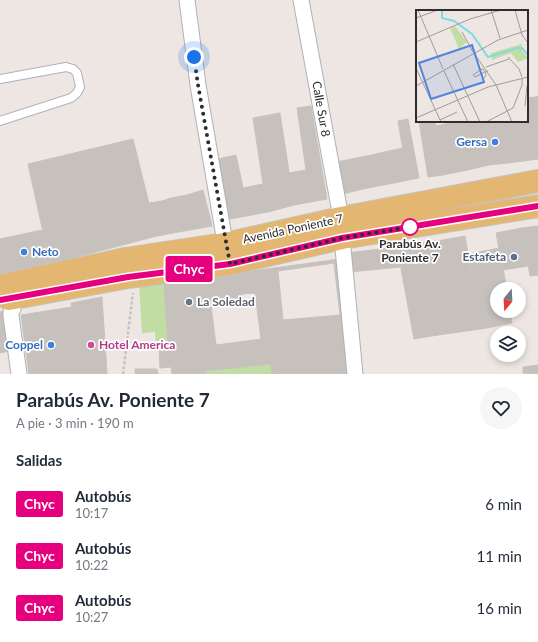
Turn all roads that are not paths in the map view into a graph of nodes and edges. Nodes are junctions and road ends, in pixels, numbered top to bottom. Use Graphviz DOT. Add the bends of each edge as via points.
graph roads {
  1 [pos="187,0"];
  2 [pos="302,0"];
  3 [pos="0,79"];
  4 [pos="0,120"];
  5 [pos="538,181"];
  6 [pos="538,206"];
  7 [pos="342,228"];
  8 [pos="227,254"];
  9 [pos="131,284"];
  10 [pos="0,286"];
  11 [pos="83,296"];
  12 [pos="7,305"];
  13 [pos="19,374"];
  14 [pos="355,374"];
  1 -- 8 [label="street" via="198,85"];
  2 -- 7 [label="street, Calle Sur 8"];
  3 -- 4 [label="lane" via="66,67 77,73 80,87 77,94 70,98"];
  5 -- 7 [label="main road, Avenida Poniente 7"];
  6 -- 7 [label="main road, Avenida Poniente 7"];
  7 -- 8 [label="main road, Avenida Poniente 7"];
  7 -- 14 [label="street, Calle Sur 8"];
  8 -- 9 [label="main road, Avenida Poniente 7"];
  8 -- 10 [label="main road, Avenida Poniente 7" via="125,259"];
  9 -- 11 [label="street"];
  9 -- 12 [label="main road, Avenida Poniente 7"];
  12 -- 13 [label="street" via="11,312"];
}
